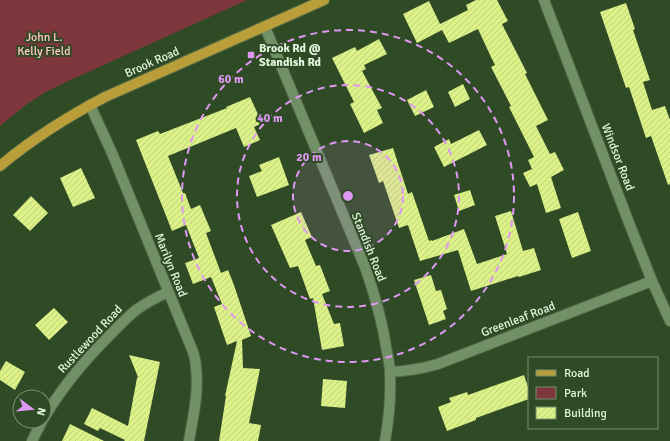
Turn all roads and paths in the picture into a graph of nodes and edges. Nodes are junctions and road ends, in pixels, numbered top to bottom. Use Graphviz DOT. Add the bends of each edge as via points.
graph roads {
  1 [pos="324,0"];
  2 [pos="544,0"];
  3 [pos="265,27"];
  4 [pos="90,105"];
  5 [pos="0,166"];
  6 [pos="652,281"];
  7 [pos="168,292"];
  8 [pos="670,321"];
  9 [pos="390,372"];
  10 [pos="52,405"];
  11 [pos="38,429"];
  12 [pos="32,441"];
  13 [pos="189,441"];
  14 [pos="385,441"];
  1 -- 3 [label="main road, Brook Road"];
  2 -- 6 [label="street, Windsor Road"];
  3 -- 4 [label="main road, Brook Road"];
  3 -- 9 [label="street, Standish Road" via="365,267 379,311"];
  4 -- 5 [label="main road, Brook Road" via="45,132"];
  4 -- 7 [label="street, Marilyn Road"];
  6 -- 8 [label="street, Windsor Road"];
  6 -- 9 [label="street, Greenleaf Road" via="438,364"];
  7 -- 10 [label="street, Rustlewood Road" via="136,310 120,324 91,354"];
  7 -- 13 [label="street, Marilyn Road" via="195,358 196,392"];
  9 -- 14 [label="street, Standish Road"];
  11 -- 12 [label="street"];
}
